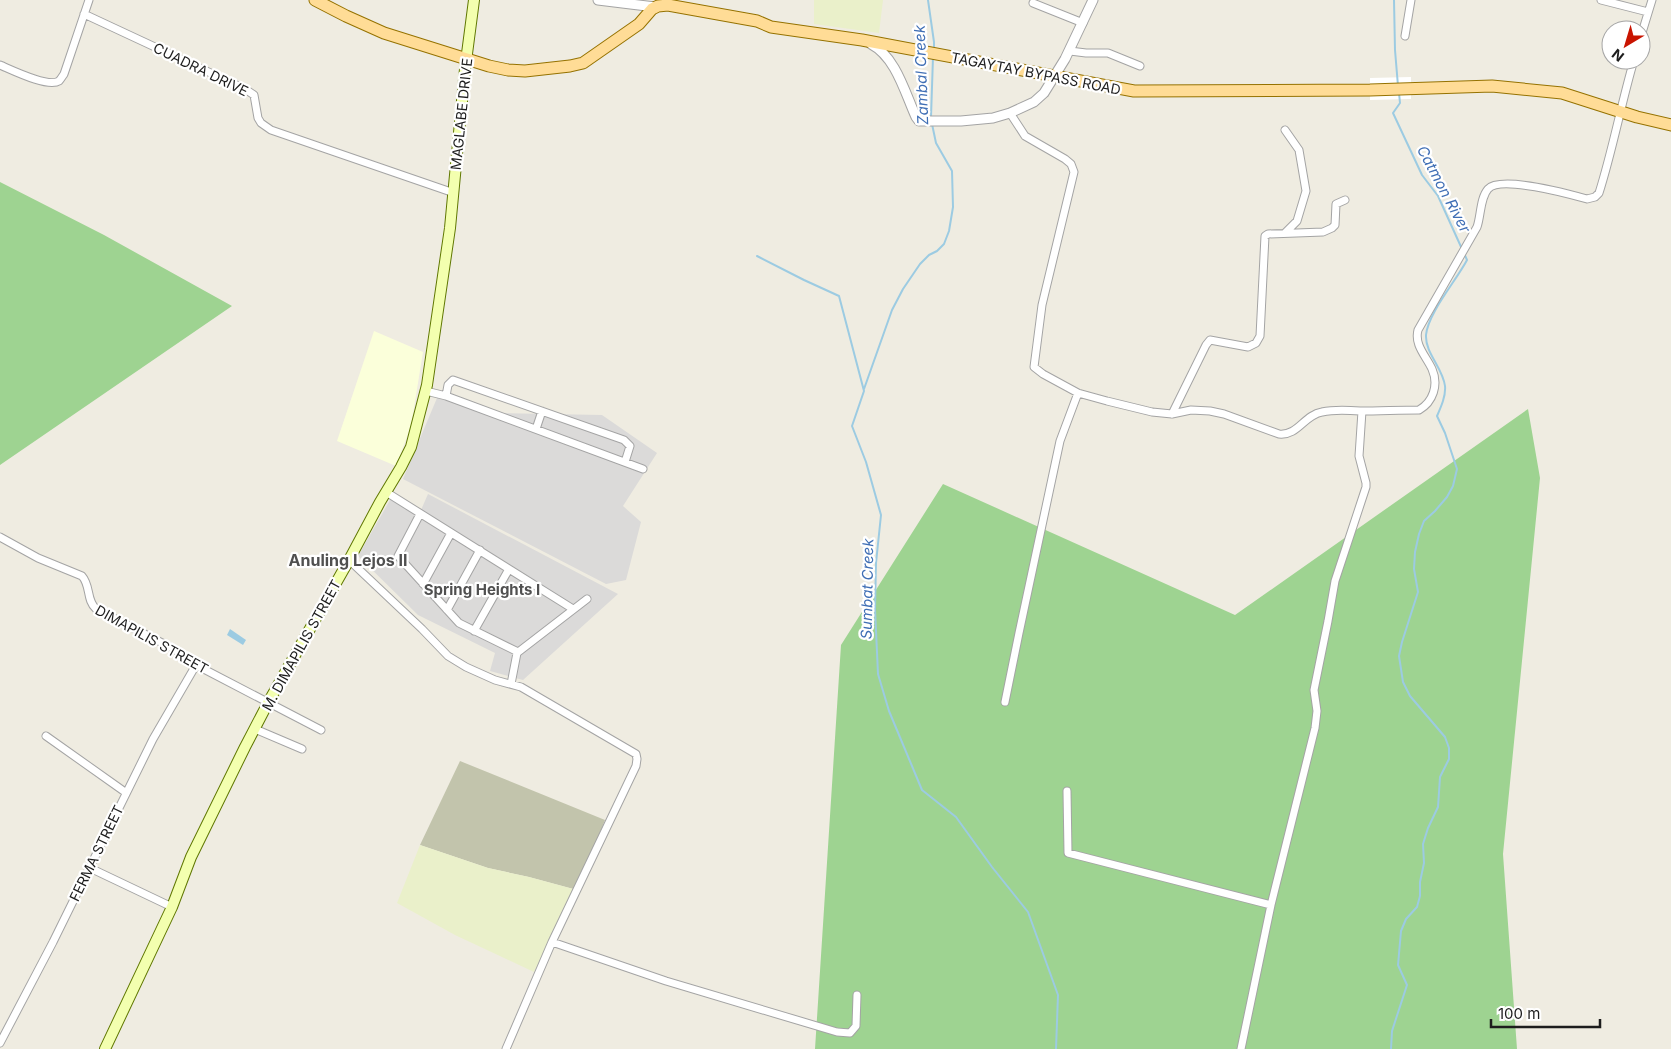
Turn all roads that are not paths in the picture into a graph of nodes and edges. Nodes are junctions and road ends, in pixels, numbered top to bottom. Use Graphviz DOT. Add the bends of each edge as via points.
graph roads {
  1 [pos="89,0"];
  2 [pos="315,0"];
  3 [pos="474,0"];
  4 [pos="598,0"];
  5 [pos="1093,0"];
  6 [pos="1411,0"];
  7 [pos="1601,0"];
  8 [pos="1652,0"];
  9 [pos="1033,3"];
  10 [pos="655,7"];
  11 [pos="1648,12"];
  12 [pos="84,14"];
  13 [pos="1646,20"];
  14 [pos="1083,23"];
  15 [pos="1405,36"];
  16 [pos="862,40"];
  17 [pos="1070,51"];
  18 [pos="466,59"];
  19 [pos="0,65"];
  20 [pos="1140,66"];
  21 [pos="1631,70"];
  22 [pos="1056,75"];
  23 [pos="1619,111"];
  24 [pos="1010,113"];
  25 [pos="1671,125"];
  26 [pos="1285,130"];
  27 [pos="454,192"];
  28 [pos="1345,200"];
  29 [pos="450,228"];
  30 [pos="1284,234"];
  31 [pos="426,391"];
  32 [pos="1078,393"];
  33 [pos="446,396"];
  34 [pos="1362,410"];
  35 [pos="542,411"];
  36 [pos="1172,414"];
  37 [pos="536,429"];
  38 [pos="625,462"];
  39 [pos="643,468"];
  40 [pos="386,492"];
  41 [pos="420,514"];
  42 [pos="451,533"];
  43 [pos="0,537"];
  44 [pos="480,550"];
  45 [pos="349,560"];
  46 [pos="509,569"];
  47 [pos="423,584"];
  48 [pos="587,599"];
  49 [pos="573,609"];
  50 [pos="448,610"];
  51 [pos="474,630"];
  52 [pos="518,652"];
  53 [pos="196,666"];
  54 [pos="511,684"];
  55 [pos="269,701"];
  56 [pos="1006,702"];
  57 [pos="255,729"];
  58 [pos="321,730"];
  59 [pos="46,736"];
  60 [pos="302,749"];
  61 [pos="1067,791"];
  62 [pos="125,792"];
  63 [pos="90,868"];
  64 [pos="1271,905"];
  65 [pos="172,907"];
  66 [pos="552,942"];
  67 [pos="857,994"];
  68 [pos="0,1043"];
  69 [pos="105,1049"];
  70 [pos="506,1049"];
  71 [pos="1241,1049"];
  1 -- 12 [label="street"];
  2 -- 18 [label="main road" via="384,33"];
  3 -- 18 [label="main road, MAGLABE DRIVE"];
  4 -- 10 [label="street"];
  5 -- 14 [label="street"];
  6 -- 15 [label="street"];
  7 -- 11 [label="street"];
  8 -- 11 [label="street"];
  9 -- 14 [label="street"];
  10 -- 16 [label="main road, TAGAYTAY BYPASS ROAD" via="674,5 757,20 771,27"];
  10 -- 18 [label="main road" via="639,24 586,61 575,65 513,70"];
  11 -- 13 [label="street"];
  12 -- 19 [label="street" via="59,81 42,81"];
  12 -- 27 [label="street, CUADRA DRIVE" via="245,89 254,95 261,123 271,130"];
  14 -- 17 [label="street"];
  16 -- 22 [label="main road, TAGAYTAY BYPASS ROAD"];
  16 -- 24 [label="street" via="884,53 920,121 987,119"];
  17 -- 20 [label="street" via="1108,52"];
  17 -- 22 [label="street"];
  18 -- 27 [label="main road, MAGLABE DRIVE"];
  21 -- 23 [label="street"];
  22 -- 23 [label="main road, TAGAYTAY BYPASS ROAD" via="1141,92 1475,86 1536,89 1572,95"];
  22 -- 24 [label="street" via="1041,96"];
  23 -- 25 [label="main road, TAGAYTAY BYPASS ROAD"];
  23 -- 34 [label="street" via="1611,153 1595,197 1587,199 1503,183 1492,186 1484,194 1480,218 1468,244 1416,336 1435,380 1430,401 1419,410"];
  24 -- 32 [label="street" via="1024,136 1074,167 1042,305 1034,367"];
  26 -- 30 [label="street" via="1299,150 1306,191 1297,221"];
  27 -- 29 [label="main road, MAGLABE DRIVE"];
  28 -- 30 [label="street" via="1336,204 1332,228 1323,232"];
  29 -- 31 [label="main road, M. DIMAPILIS STREET"];
  30 -- 36 [label="street" via="1268,234 1264,239 1260,336 1256,343 1248,347 1210,340"];
  31 -- 33 [label="street"];
  31 -- 40 [label="main road, M. DIMAPILIS STREET" via="411,447"];
  32 -- 36 [label="street"];
  32 -- 56 [label="street" via="1060,441"];
  33 -- 35 [label="street" via="448,385 453,380"];
  33 -- 37 [label="street"];
  34 -- 36 [label="street" via="1321,412 1291,433 1284,434 1210,411 1190,410"];
  34 -- 64 [label="street" via="1359,456 1366,487 1335,581 1314,690 1316,722"];
  35 -- 37 [label="street"];
  35 -- 38 [label="street" via="624,440 630,446"];
  37 -- 38 [label="street"];
  38 -- 39 [label="street"];
  40 -- 41 [label="street"];
  40 -- 45 [label="main road, M. DIMAPILIS STREET"];
  41 -- 42 [label="street"];
  41 -- 47 [label="street" via="398,556"];
  42 -- 44 [label="street"];
  42 -- 47 [label="street"];
  43 -- 53 [label="street, DIMAPILIS STREET" via="38,558 82,576 86,580 90,604 96,609 174,649"];
  44 -- 46 [label="street"];
  44 -- 50 [label="street"];
  45 -- 54 [label="street" via="448,656 495,680"];
  45 -- 55 [label="main road, M. DIMAPILIS STREET"];
  46 -- 49 [label="street"];
  46 -- 51 [label="street"];
  47 -- 50 [label="street"];
  48 -- 49 [label="street"];
  49 -- 52 [label="street"];
  50 -- 51 [label="street" via="459,623"];
  51 -- 52 [label="street"];
  52 -- 54 [label="street"];
  53 -- 55 [label="street, DIMAPILIS STREET"];
  53 -- 62 [label="street, FERMA STREET"];
  54 -- 66 [label="street" via="606,736 636,754 637,759"];
  55 -- 57 [label="main road, M. DIMAPILIS STREET"];
  55 -- 58 [label="street, DIMAPILIS STREET"];
  57 -- 60 [label="street"];
  57 -- 65 [label="main road, M. DIMAPILIS STREET" via="190,857"];
  59 -- 62 [label="street"];
  61 -- 64 [label="street" via="1068,853"];
  62 -- 63 [label="street, FERMA STREET"];
  63 -- 65 [label="street"];
  63 -- 68 [label="street, FERMA STREET"];
  64 -- 71 [label="street"];
  65 -- 69 [label="main road, M. DIMAPILIS STREET"];
  66 -- 67 [label="street" via="837,1032 850,1033 854,1030"];
  66 -- 70 [label="street"];
}
